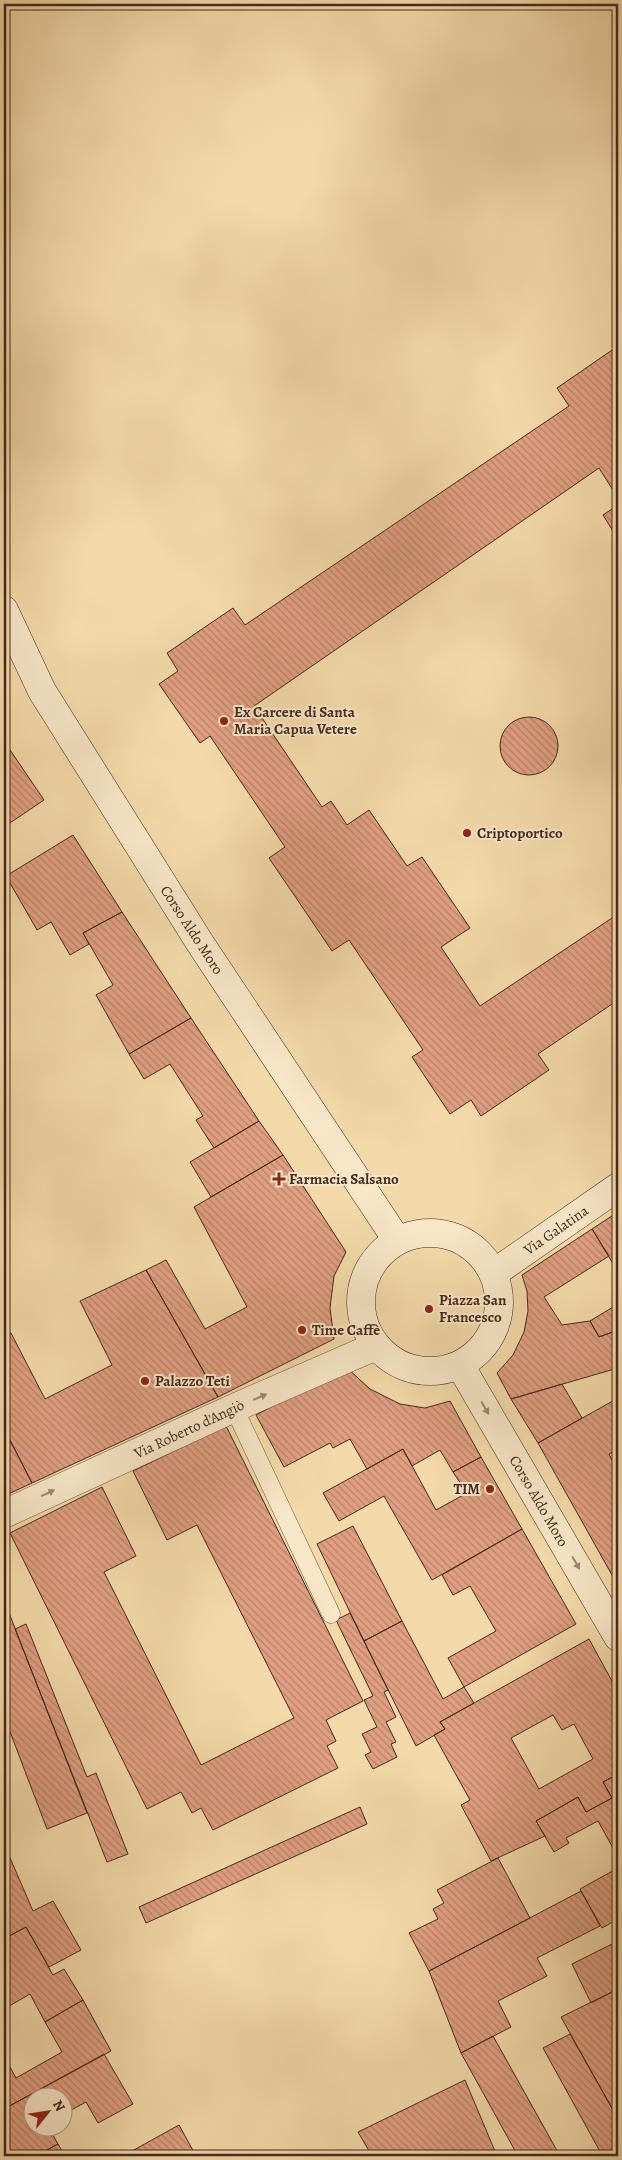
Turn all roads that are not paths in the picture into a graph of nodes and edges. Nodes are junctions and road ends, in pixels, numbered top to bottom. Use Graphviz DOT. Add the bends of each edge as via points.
graph roads {
  1 [pos="4,610"];
  2 [pos="618,1187"];
  3 [pos="397,1240"];
  4 [pos="494,1273"];
  5 [pos="376,1346"];
  6 [pos="460,1366"];
  7 [pos="234,1408"];
  8 [pos="4,1514"];
  9 [pos="331,1614"];
  10 [pos="614,1620"];
  1 -- 3 [label="main road, Corso Aldo Moro" via="57,716 200,943"];
  2 -- 4 [label="main road, Via Galatina"];
  3 -- 4 [label="main road" via="419,1233 442,1232 469,1244 481,1254"];
  3 -- 5 [label="main road" via="381,1252 369,1269 362,1288 361,1309 366,1328"];
  4 -- 6 [label="main road" via="500,1294 499,1316 492,1336 478,1353"];
  5 -- 6 [label="main road" via="394,1361 415,1370 438,1371"];
  7 -- 5 [label="main road, Via Roberto d'Angiò, one-way"];
  6 -- 10 [label="main road, Corso Aldo Moro, one-way"];
  8 -- 7 [label="main road, Via Roberto d'Angiò, one-way"];
  7 -- 9 [label="lane"];
}
